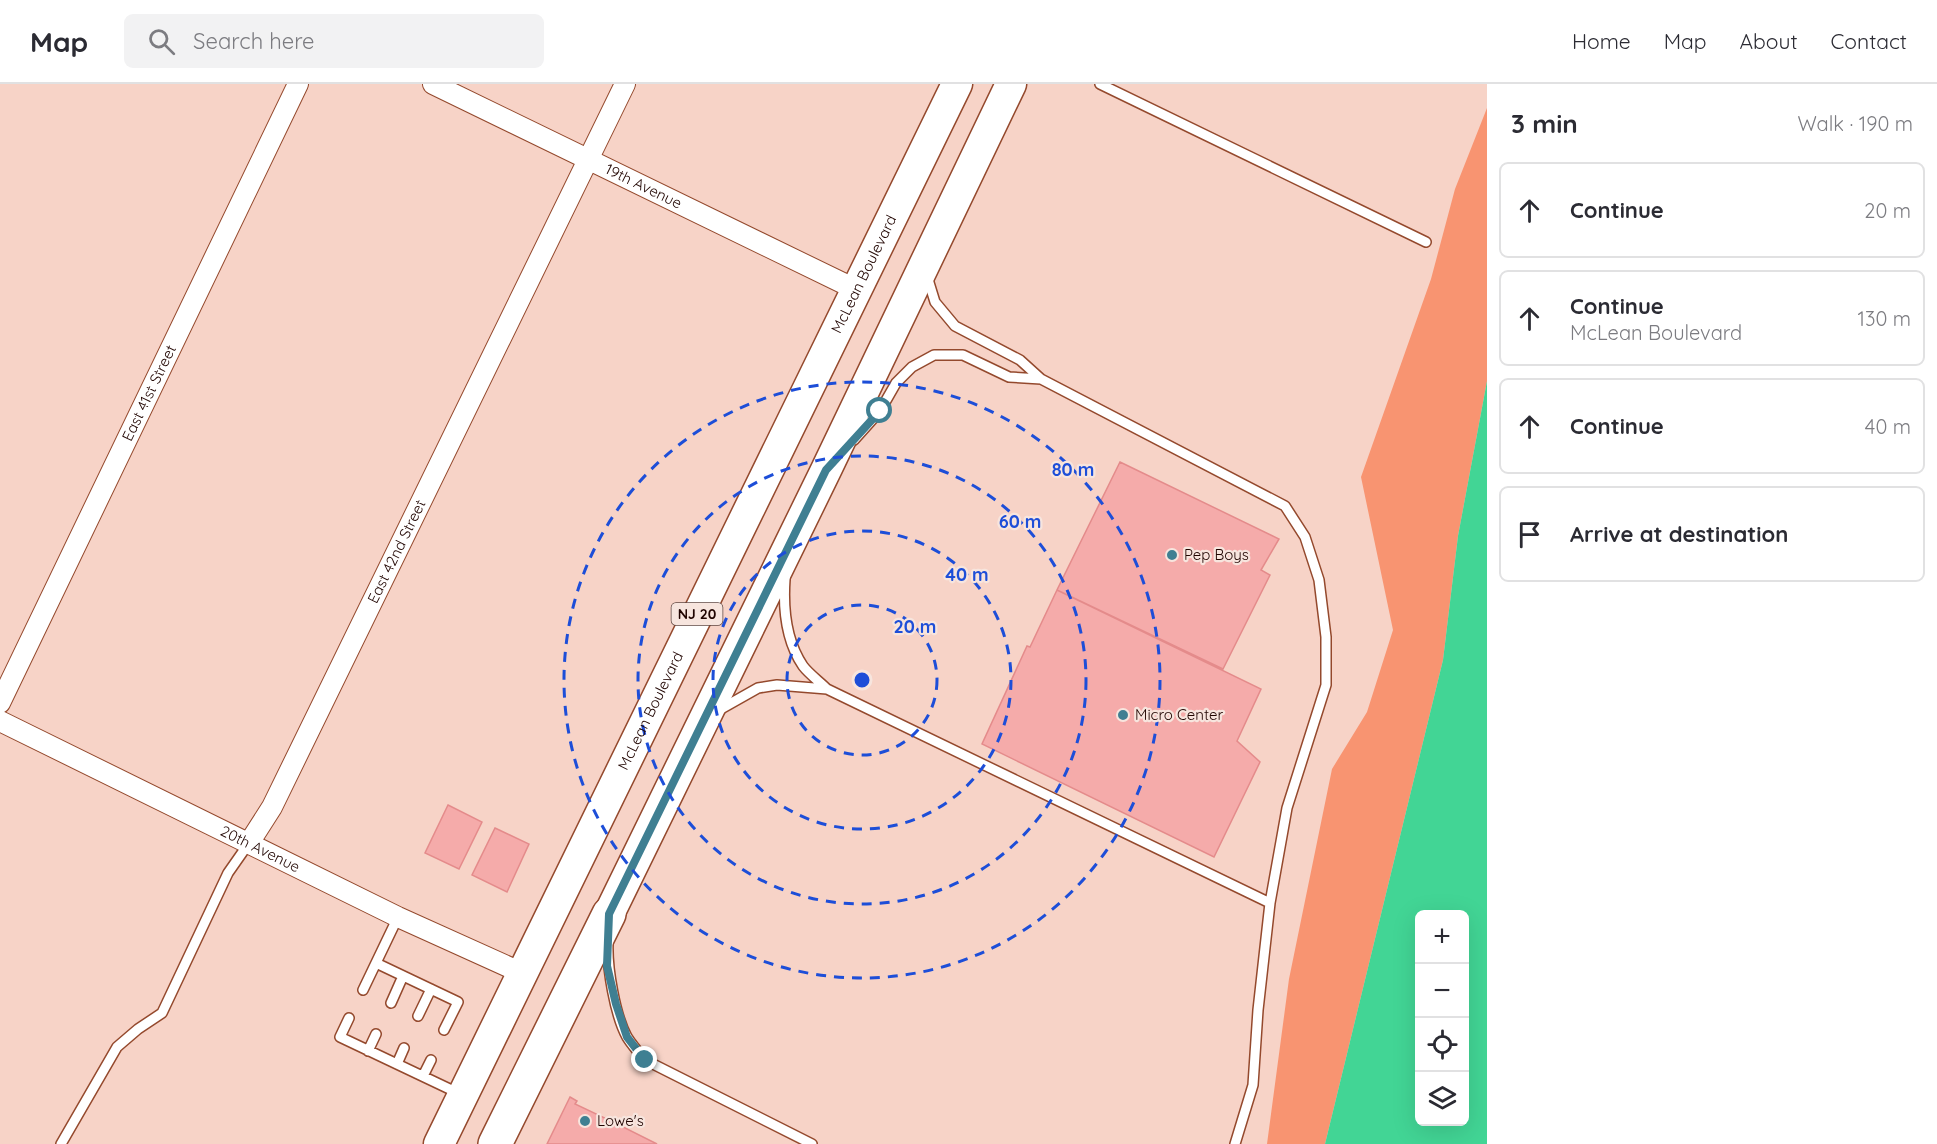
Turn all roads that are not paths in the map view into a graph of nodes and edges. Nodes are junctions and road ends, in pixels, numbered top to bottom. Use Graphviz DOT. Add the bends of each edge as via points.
graph roads {
  1 [pos="298,84"];
  2 [pos="433,84"];
  3 [pos="626,84"];
  4 [pos="957,84"];
  5 [pos="1011,84"];
  6 [pos="1100,84"];
  7 [pos="588,160"];
  8 [pos="1426,242"];
  9 [pos="924,267"];
  10 [pos="855,289"];
  11 [pos="1041,379"];
  12 [pos="826,470"];
  13 [pos="787,550"];
  14 [pos="827,689"];
  15 [pos="0,703"];
  16 [pos="704,719"];
  17 [pos="0,721"];
  18 [pos="249,843"];
  19 [pos="1270,903"];
  20 [pos="609,914"];
  21 [pos="398,917"];
  22 [pos="376,963"];
  23 [pos="522,973"];
  24 [pos="403,976"];
  25 [pos="431,989"];
  26 [pos="363,990"];
  27 [pos="391,1003"];
  28 [pos="418,1016"];
  29 [pos="349,1018"];
  30 [pos="444,1030"];
  31 [pos="376,1034"];
  32 [pos="404,1048"];
  33 [pos="368,1051"];
  34 [pos="431,1060"];
  35 [pos="397,1064"];
  36 [pos="423,1076"];
  37 [pos="463,1095"];
  38 [pos="61,1144"];
  39 [pos="439,1144"];
  40 [pos="495,1144"];
  41 [pos="812,1144"];
  42 [pos="1235,1144"];
  1 -- 15 [label="street, East 41st Street"];
  2 -- 7 [label="street, 19th Avenue"];
  3 -- 7 [label="street, East 42nd Street"];
  4 -- 10 [label="main road, McLean Boulevard / NJ 20"];
  5 -- 9 [label="main road"];
  6 -- 8 [label="lane"];
  7 -- 10 [label="street, 19th Avenue"];
  7 -- 18 [label="street, East 42nd Street" via="272,807"];
  9 -- 11 [label="lane" via="935,302 955,326 1020,360"];
  9 -- 12 [label="main road"];
  10 -- 23 [label="main road, McLean Boulevard / NJ 20"];
  11 -- 12 [label="lane" via="1009,377 963,355 933,355 912,367 896,383 880,411"];
  11 -- 19 [label="lane" via="1285,506 1305,537 1319,580 1326,637 1326,685 1287,808"];
  12 -- 13 [label="main road"];
  13 -- 14 [label="lane" via="785,621 803,666"];
  13 -- 16 [label="main road"];
  14 -- 16 [label="lane" via="777,685 758,688"];
  14 -- 19 [label="lane"];
  16 -- 20 [label="main road"];
  17 -- 18 [label="street, 20th Avenue"];
  18 -- 21 [label="street, 20th Avenue"];
  18 -- 38 [label="lane, East 42nd Street" via="228,873 162,1014 117,1047"];
  19 -- 42 [label="lane" via="1253,1085"];
  20 -- 40 [label="highway"];
  20 -- 41 [label="lane" via="607,966 627,1037 645,1060"];
  21 -- 22 [label="lane"];
  21 -- 23 [label="street, 20th Avenue"];
  22 -- 24 [label="lane"];
  22 -- 26 [label="lane"];
  23 -- 37 [label="main road, McLean Boulevard / NJ 20"];
  24 -- 25 [label="lane"];
  24 -- 27 [label="lane"];
  25 -- 28 [label="lane"];
  25 -- 30 [label="lane" via="458,1002"];
  29 -- 33 [label="lane" via="340,1036"];
  31 -- 33 [label="lane"];
  32 -- 35 [label="lane"];
  33 -- 35 [label="lane"];
  34 -- 36 [label="lane"];
  35 -- 36 [label="lane"];
  36 -- 37 [label="lane"];
  37 -- 39 [label="main road, McLean Boulevard / NJ 20"];
}
